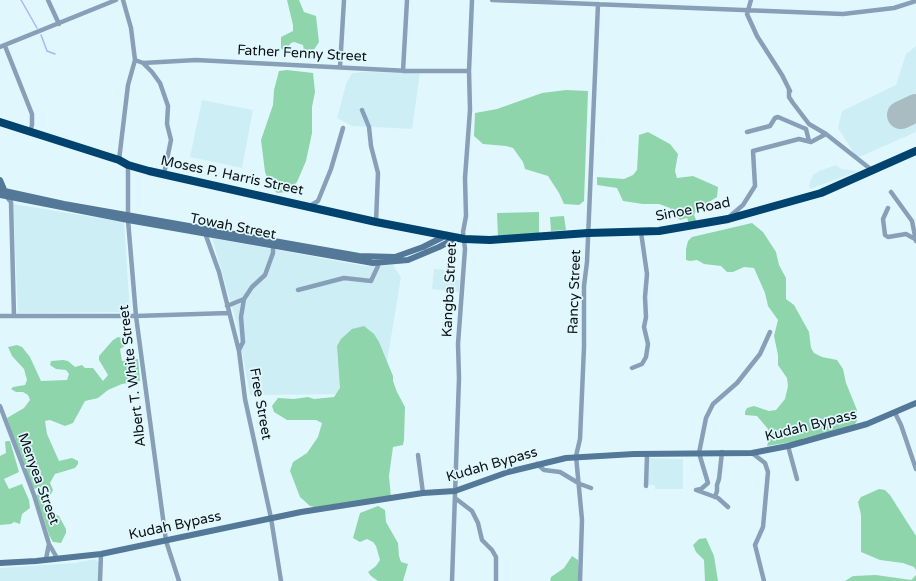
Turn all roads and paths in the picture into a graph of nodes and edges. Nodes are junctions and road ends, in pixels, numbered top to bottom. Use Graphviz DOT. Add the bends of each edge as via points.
graph roads {
  1 [pos="48,0"];
  2 [pos="116,0"];
  3 [pos="122,0"];
  4 [pos="344,0"];
  5 [pos="407,0"];
  6 [pos="472,0"];
  7 [pos="492,0"];
  8 [pos="751,0"];
  9 [pos="903,0"];
  10 [pos="916,1"];
  11 [pos="598,4"];
  12 [pos="901,7"];
  13 [pos="748,11"];
  14 [pos="59,24"];
  15 [pos="2,46"];
  16 [pos="135,60"];
  17 [pos="143,63"];
  18 [pos="340,67"];
  19 [pos="403,71"];
  20 [pos="469,71"];
  21 [pos="362,110"];
  22 [pos="0,122"];
  23 [pos="343,128"];
  24 [pos="30,132"];
  25 [pos="748,132"];
  26 [pos="826,134"];
  27 [pos="809,142"];
  28 [pos="916,151"];
  29 [pos="119,160"];
  30 [pos="128,166"];
  31 [pos="873,171"];
  32 [pos="164,174"];
  33 [pos="0,180"];
  34 [pos="3,192"];
  35 [pos="891,192"];
  36 [pos="310,206"];
  37 [pos="888,208"];
  38 [pos="127,217"];
  39 [pos="728,218"];
  40 [pos="376,222"];
  41 [pos="641,232"];
  42 [pos="205,233"];
  43 [pos="588,233"];
  44 [pos="447,235"];
  45 [pos="461,238"];
  46 [pos="916,240"];
  47 [pos="273,247"];
  48 [pos="378,266"];
  49 [pos="298,290"];
  50 [pos="244,299"];
  51 [pos="227,306"];
  52 [pos="229,313"];
  53 [pos="0,316"];
  54 [pos="14,316"];
  55 [pos="136,316"];
  56 [pos="770,332"];
  57 [pos="239,350"];
  58 [pos="632,368"];
  59 [pos="916,403"];
  60 [pos="0,406"];
  61 [pos="895,413"];
  62 [pos="788,446"];
  63 [pos="722,452"];
  64 [pos="699,453"];
  65 [pos="752,453"];
  66 [pos="418,455"];
  67 [pos="647,455"];
  68 [pos="576,456"];
  69 [pos="537,464"];
  70 [pos="916,468"];
  71 [pos="797,479"];
  72 [pos="580,484"];
  73 [pos="646,486"];
  74 [pos="591,488"];
  75 [pos="455,491"];
  76 [pos="423,493"];
  77 [pos="715,497"];
  78 [pos="455,498"];
  79 [pos="728,507"];
  80 [pos="271,518"];
  81 [pos="166,542"];
  82 [pos="49,544"];
  83 [pos="101,554"];
  84 [pos="57,558"];
  85 [pos="36,561"];
  86 [pos="0,563"];
  87 [pos="453,580"];
  88 [pos="100,581"];
  89 [pos="179,581"];
  90 [pos="281,581"];
  91 [pos="496,581"];
  92 [pos="580,581"];
  93 [pos="764,581"];
  1 -- 14 [label="street"];
  2 -- 14 [label="street"];
  3 -- 16 [label="street" via="131,28"];
  4 -- 18 [label="street"];
  5 -- 19 [label="street"];
  6 -- 20 [label="street, Kangba Street"];
  7 -- 11 [label="street"];
  8 -- 13 [label="street"];
  9 -- 12 [label="street"];
  10 -- 12 [label="street"];
  11 -- 13 [label="street"];
  11 -- 43 [label="street, Rancy Street"];
  12 -- 13 [label="street" via="843,14"];
  13 -- 26 [label="street" via="757,36 782,74 790,91 789,97 798,113 809,124"];
  14 -- 15 [label="street"];
  15 -- 24 [label="street" via="32,114"];
  16 -- 17 [label="street, Father Fenny Street"];
  16 -- 29 [label="street" via="128,85"];
  17 -- 18 [label="street, Father Fenny Street" via="196,60"];
  17 -- 32 [label="street" via="160,83 168,106 167,124 171,140"];
  18 -- 19 [label="street, Father Fenny Street"];
  19 -- 20 [label="street, Father Fenny Street"];
  20 -- 45 [label="street, Kangba Street" via="466,216"];
  21 -- 40 [label="street" via="369,127 378,173"];
  22 -- 24 [label="highway, Moses P. Harris Street"];
  23 -- 36 [label="street" via="318,201"];
  24 -- 29 [label="highway, Moses P. Harris Street"];
  25 -- 27 [label="street" via="770,126 778,117 806,129"];
  26 -- 27 [label="street"];
  26 -- 31 [label="street"];
  27 -- 39 [label="street" via="799,139 753,152 755,186 743,205"];
  28 -- 31 [label="highway, Sinoe Road"];
  29 -- 30 [label="highway, Moses P. Harris Street"];
  30 -- 32 [label="highway, Moses P. Harris Street"];
  30 -- 38 [label="street, Albert T. White Street"];
  31 -- 39 [label="highway, Sinoe Road" via="821,192"];
  32 -- 36 [label="highway, Moses P. Harris Street"];
  33 -- 34 [label="street"];
  34 -- 38 [label="street, Towah Street" via="24,200"];
  34 -- 54 [label="street" via="11,202"];
  35 -- 46 [label="street" via="912,221"];
  36 -- 40 [label="highway, Moses P. Harris Street"];
  37 -- 46 [label="street" via="883,219 885,234 888,237 906,234"];
  38 -- 42 [label="street, Towah Street"];
  38 -- 44 [label="street, Towah Street" via="373,257 396,257 407,254"];
  38 -- 55 [label="street, Albert T. White Street"];
  39 -- 41 [label="highway, Sinoe Road" via="676,229"];
  40 -- 44 [label="highway, Moses P. Harris Street"];
  41 -- 43 [label="highway, Sinoe Road"];
  41 -- 58 [label="street" via="647,274 644,327 648,344 642,364"];
  42 -- 47 [label="street, Towah Street"];
  42 -- 51 [label="street, Free Street" via="219,272"];
  43 -- 45 [label="highway, Sinoe Road" via="511,240"];
  43 -- 68 [label="street, Rancy Street" via="580,439"];
  44 -- 45 [label="highway, Moses P. Harris Street"];
  45 -- 47 [label="street, Towah Street" via="408,260 386,263 355,261"];
  45 -- 75 [label="street, Kangba Street" via="465,249 458,344"];
  47 -- 50 [label="street" via="265,275"];
  48 -- 49 [label="street" via="371,281 344,278"];
  50 -- 51 [label="street"];
  50 -- 57 [label="street" via="240,317 242,342"];
  51 -- 52 [label="street, Free Street"];
  52 -- 55 [label="street"];
  52 -- 57 [label="street, Free Street"];
  53 -- 54 [label="street"];
  54 -- 55 [label="street"];
  55 -- 81 [label="street, Albert T. White Street"];
  56 -- 64 [label="street" via="760,354 742,378 713,404 706,418"];
  57 -- 80 [label="street, Free Street" via="245,399"];
  59 -- 61 [label="street, Kudah Bypass"];
  60 -- 82 [label="street, Menyea Street" via="34,495"];
  61 -- 62 [label="street, Kudah Bypass" via="867,424"];
  61 -- 70 [label="street"];
  62 -- 65 [label="street, Kudah Bypass"];
  62 -- 71 [label="street"];
  63 -- 64 [label="street, Kudah Bypass"];
  63 -- 65 [label="street, Kudah Bypass"];
  63 -- 77 [label="street"];
  64 -- 67 [label="street, Kudah Bypass"];
  64 -- 77 [label="street" via="708,483 702,489 696,490"];
  65 -- 93 [label="street" via="765,463 768,472 762,527 755,545"];
  66 -- 76 [label="street"];
  67 -- 68 [label="street, Kudah Bypass"];
  67 -- 73 [label="street"];
  68 -- 69 [label="street, Kudah Bypass"];
  68 -- 72 [label="street, Rancy Street"];
  69 -- 72 [label="street" via="544,470 560,472"];
  69 -- 75 [label="street, Kudah Bypass"];
  72 -- 74 [label="street"];
  72 -- 92 [label="street, Rancy Street"];
  75 -- 76 [label="street, Kudah Bypass"];
  75 -- 78 [label="street, Kangba Street"];
  76 -- 80 [label="street, Kudah Bypass"];
  77 -- 79 [label="street"];
  78 -- 87 [label="street, Kangba Street"];
  78 -- 91 [label="street" via="472,512 482,540 496,557"];
  80 -- 81 [label="street, Kudah Bypass"];
  80 -- 90 [label="street, Free Street"];
  81 -- 83 [label="street, Kudah Bypass"];
  81 -- 89 [label="street, Albert T. White Street"];
  82 -- 84 [label="street, Menyea Street"];
  82 -- 85 [label="street" via="46,559"];
  83 -- 84 [label="street, Kudah Bypass"];
  83 -- 88 [label="street"];
  84 -- 85 [label="street, Kudah Bypass"];
  85 -- 86 [label="street, Kudah Bypass"];
}
